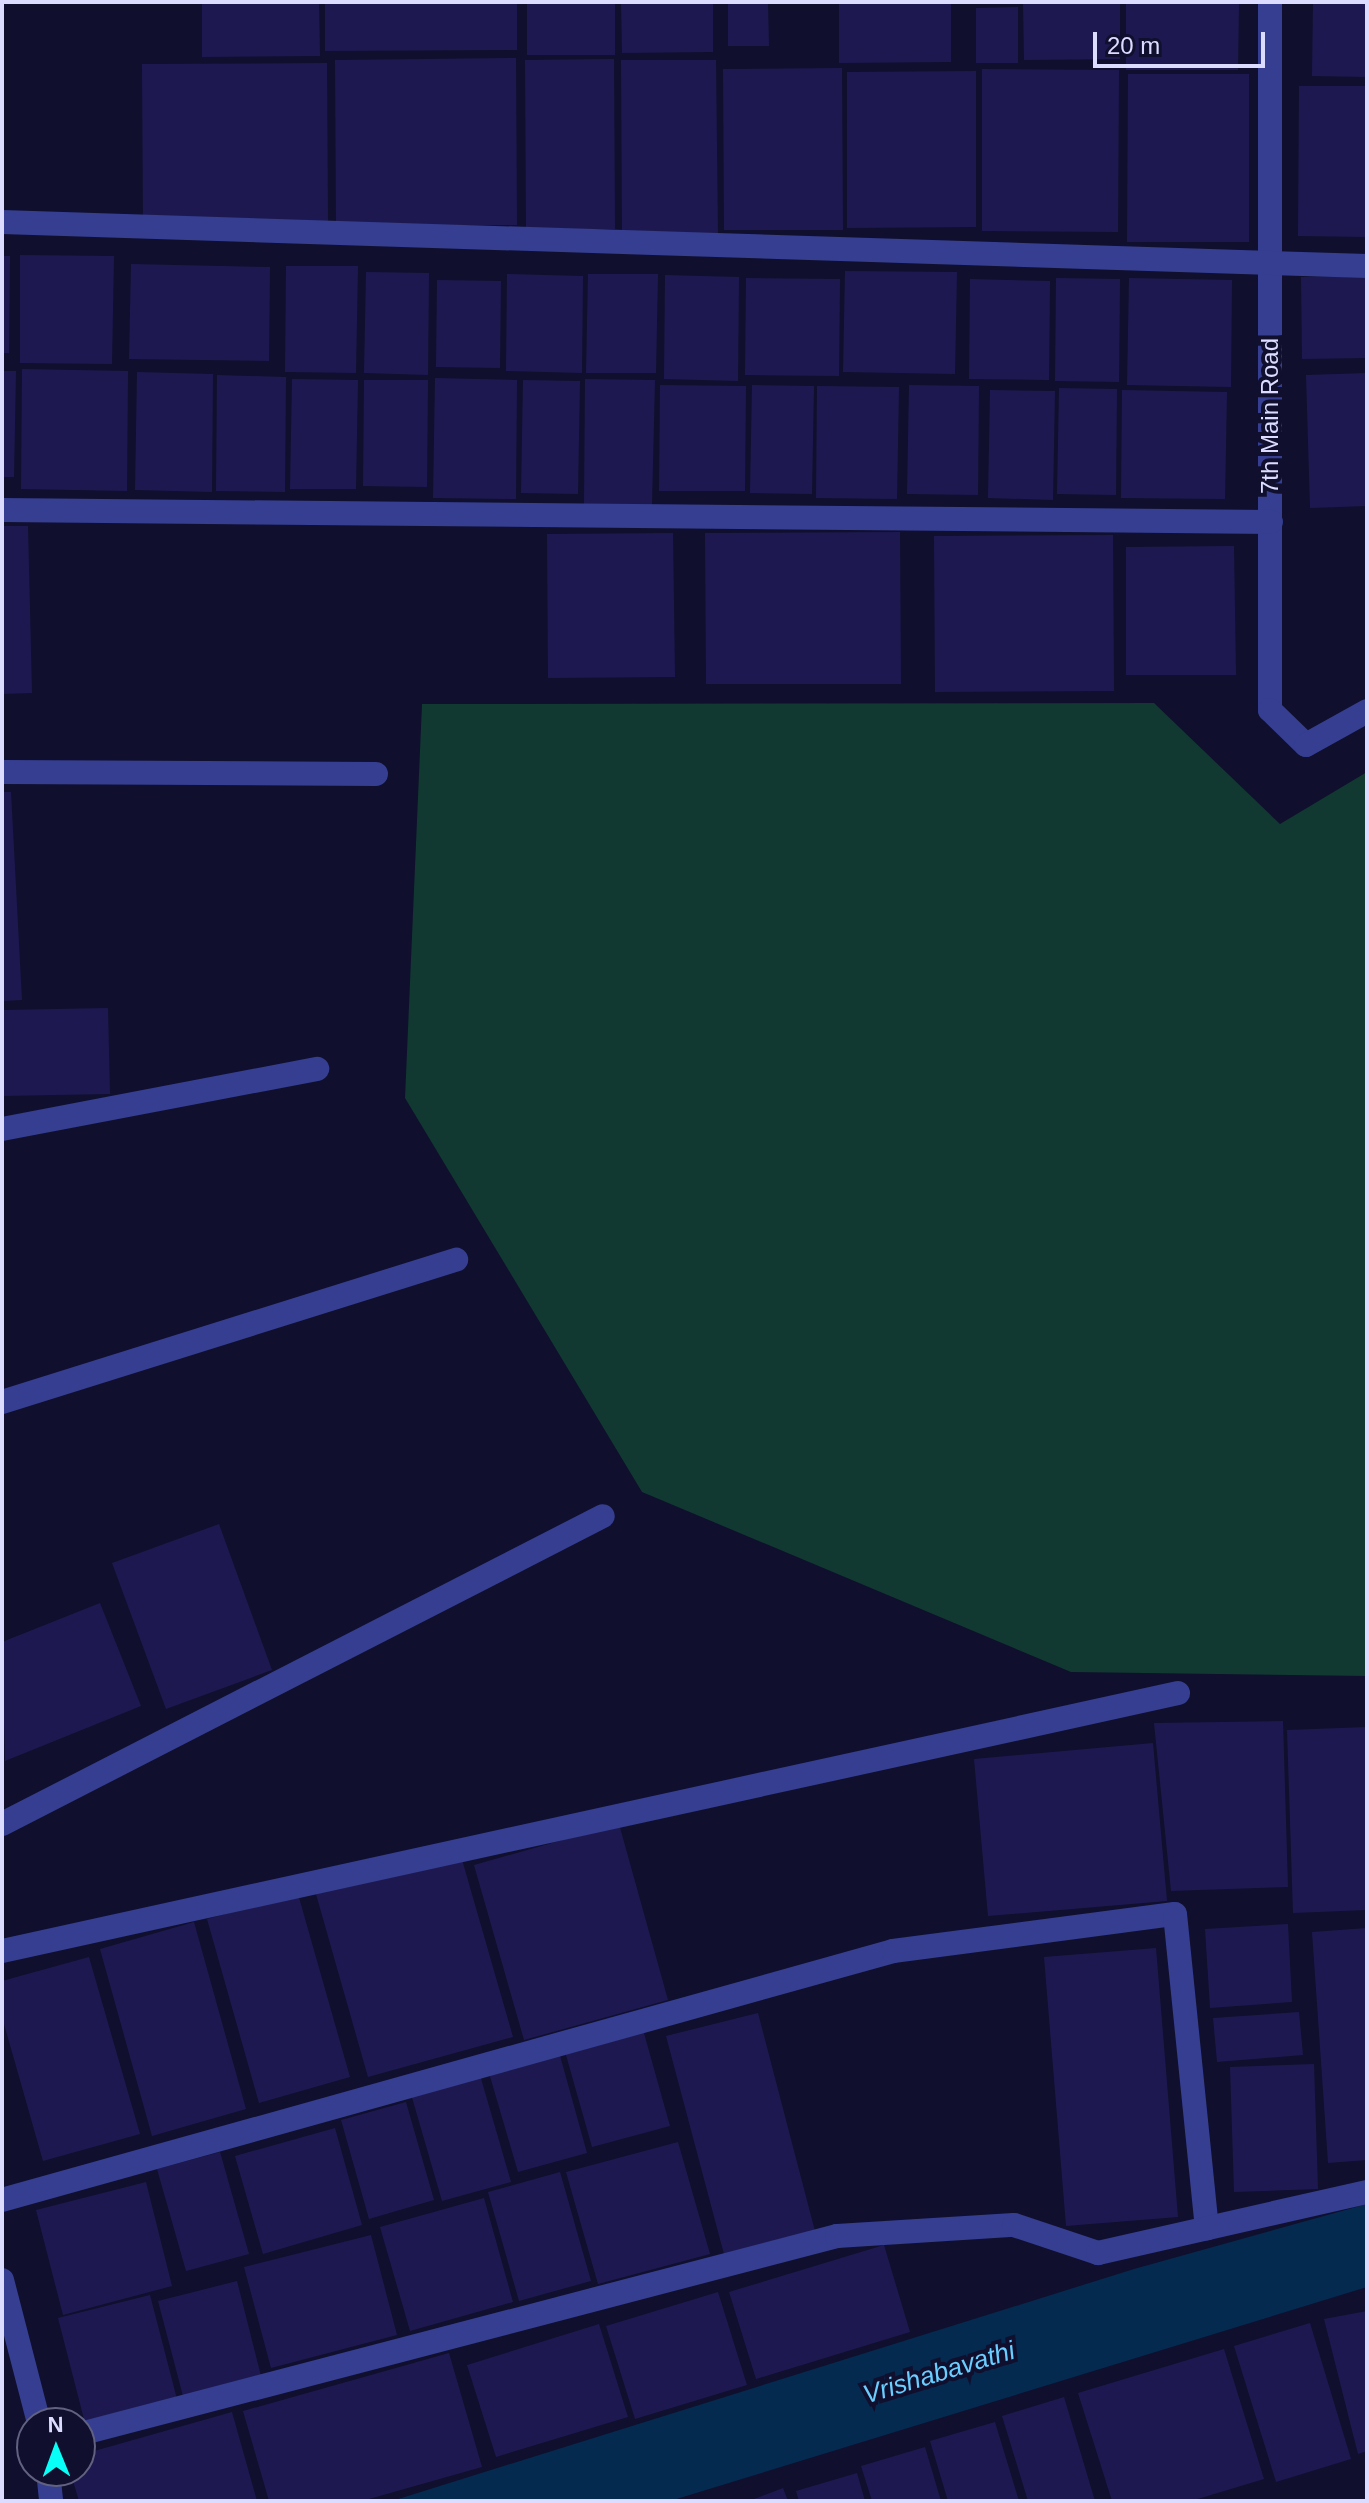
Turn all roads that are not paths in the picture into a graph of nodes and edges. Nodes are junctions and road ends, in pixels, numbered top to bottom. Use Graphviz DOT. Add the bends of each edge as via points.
graph roads {
  1 [pos="1270,2"];
  2 [pos="2,222"];
  3 [pos="1269,266"];
  4 [pos="1367,266"];
  5 [pos="2,510"];
  6 [pos="1271,522"];
  7 [pos="1367,711"];
  8 [pos="2,772"];
  9 [pos="376,774"];
  10 [pos="317,1069"];
  11 [pos="2,1129"];
  12 [pos="456,1260"];
  13 [pos="2,1402"];
  14 [pos="603,1516"];
  15 [pos="1178,1693"];
  16 [pos="2,1824"];
  17 [pos="2,1951"];
  18 [pos="1367,2192"];
  19 [pos="2,2200"];
  20 [pos="1207,2228"];
  21 [pos="2,2280"];
  22 [pos="35,2407"];
  23 [pos="96,2430"];
  1 -- 3 [label="street, 7th Main Road"];
  2 -- 3 [label="street"];
  3 -- 4 [label="street"];
  3 -- 6 [label="street, 7th Main Road"];
  5 -- 6 [label="street"];
  6 -- 7 [label="street, 7th Main Road" via="1270,710 1306,745"];
  8 -- 9 [label="street"];
  10 -- 11 [label="street"];
  12 -- 13 [label="street"];
  14 -- 16 [label="street"];
  15 -- 17 [label="street"];
  18 -- 20 [label="street"];
  19 -- 20 [label="street" via="893,1951 1175,1914"];
  20 -- 23 [label="street" via="1098,2253 1014,2225 837,2236"];
  21 -- 22 [label="street"];
}
